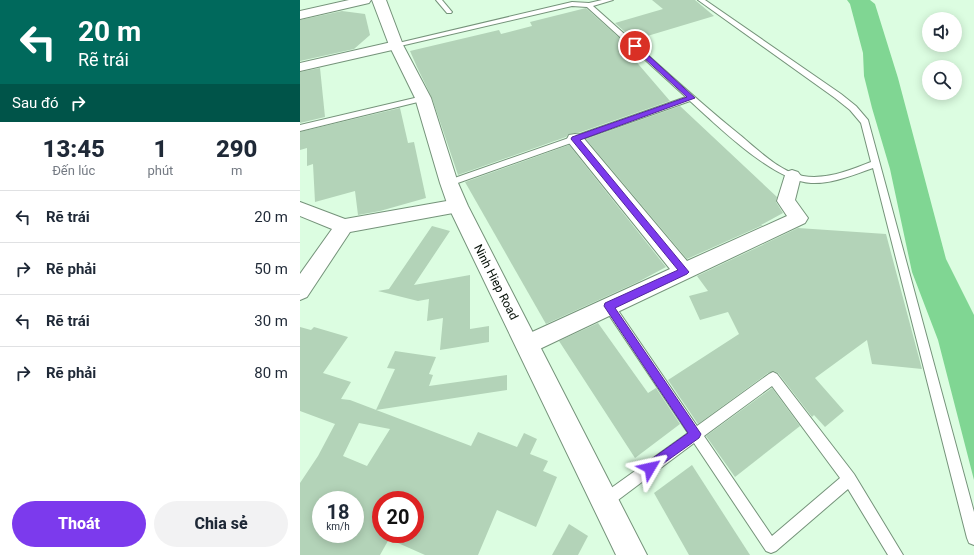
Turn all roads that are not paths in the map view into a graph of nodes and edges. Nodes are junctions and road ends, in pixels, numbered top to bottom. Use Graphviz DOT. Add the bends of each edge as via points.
graph roads {
  1 [pos="365,0"];
  2 [pos="379,0"];
  3 [pos="439,0"];
  4 [pos="610,0"];
  5 [pos="701,0"];
  6 [pos="589,4"];
  7 [pos="449,12"];
  8 [pos="300,15"];
  9 [pos="396,45"];
  10 [pos="300,67"];
  11 [pos="423,98"];
  12 [pos="692,98"];
  13 [pos="300,128"];
  14 [pos="575,139"];
  15 [pos="876,164"];
  16 [pos="792,176"];
  17 [pos="449,183"];
  18 [pos="458,206"];
  19 [pos="300,209"];
  20 [pos="344,226"];
  21 [pos="684,272"];
  22 [pos="300,291"];
  23 [pos="609,306"];
  24 [pos="527,345"];
  25 [pos="696,434"];
  26 [pos="849,479"];
  27 [pos="605,500"];
  28 [pos="974,538"];
  29 [pos="632,555"];
  30 [pos="896,555"];
  1 -- 8 [label="street"];
  2 -- 9 [label="main road, Ninh Hiep Road"];
  3 -- 7 [label="lane"];
  4 -- 6 [label="lane"];
  5 -- 15 [label="lane" via="853,108 864,122"];
  6 -- 9 [label="lane" via="572,4"];
  6 -- 12 [label="lane"];
  9 -- 10 [label="street"];
  9 -- 11 [label="main road, Ninh Hiep Road"];
  11 -- 13 [label="lane"];
  11 -- 17 [label="main road, Ninh Hiep Road"];
  12 -- 14 [label="lane"];
  12 -- 16 [label="lane" via="763,158"];
  14 -- 17 [label="lane"];
  14 -- 21 [label="street"];
  15 -- 16 [label="lane" via="836,177 817,180 804,180"];
  15 -- 28 [label="lane"];
  16 -- 21 [label="street" via="786,201 799,218"];
  17 -- 18 [label="main road, Ninh Hiep Road"];
  18 -- 20 [label="street"];
  18 -- 24 [label="main road, Ninh Hiep Road"];
  19 -- 20 [label="street"];
  20 -- 22 [label="street"];
  21 -- 23 [label="street"];
  23 -- 24 [label="street"];
  23 -- 25 [label="lane"];
  24 -- 27 [label="main road, Ninh Hiep Road"];
  25 -- 26 [label="lane" via="773,378"];
  25 -- 26 [label="lane" via="771,546"];
  25 -- 27 [label="lane"];
  26 -- 30 [label="lane"];
  27 -- 29 [label="main road, Ninh Hiep Road"];
}
